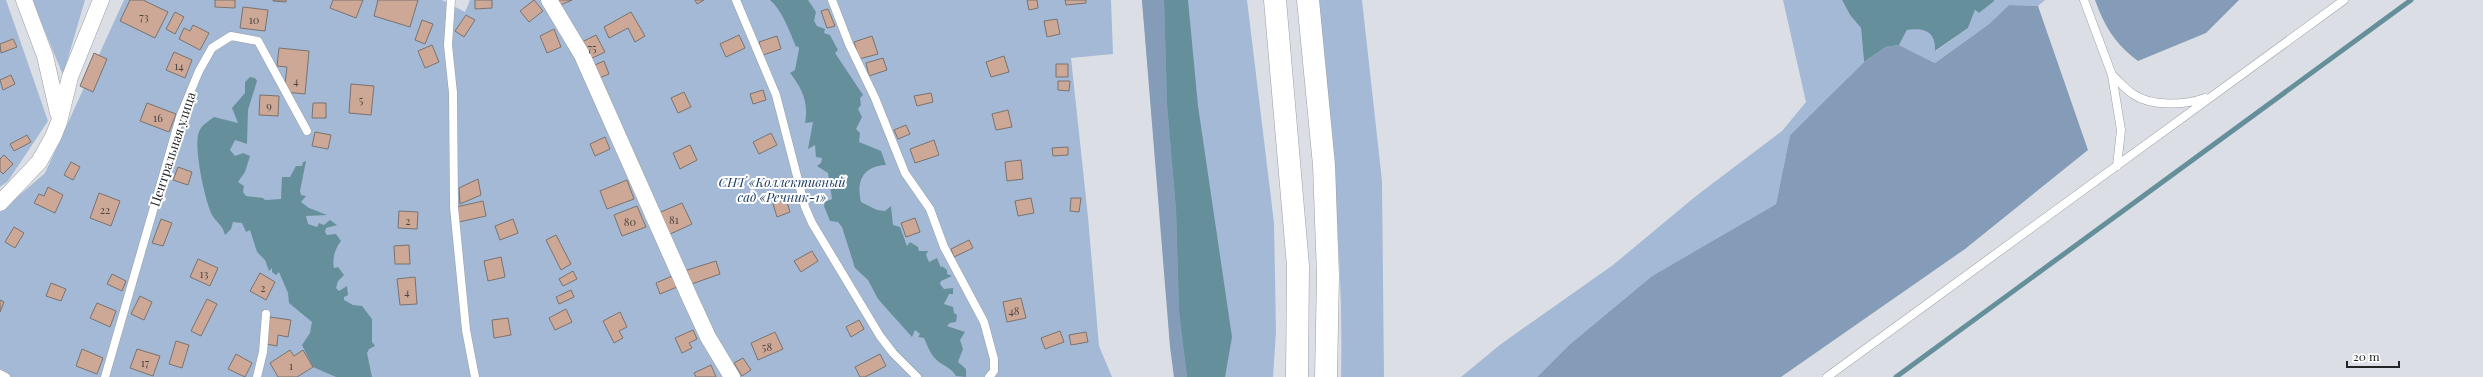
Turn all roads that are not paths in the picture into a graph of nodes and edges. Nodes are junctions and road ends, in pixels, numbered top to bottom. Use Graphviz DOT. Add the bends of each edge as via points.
graph roads {
  1 [pos="24,0"];
  2 [pos="101,0"];
  3 [pos="451,0"];
  4 [pos="549,0"];
  5 [pos="736,0"];
  6 [pos="832,0"];
  7 [pos="1275,0"];
  8 [pos="1308,0"];
  9 [pos="2084,0"];
  10 [pos="2344,0"];
  11 [pos="2112,75"];
  12 [pos="2212,96"];
  13 [pos="59,122"];
  14 [pos="307,131"];
  15 [pos="2116,166"];
  16 [pos="0,203"];
  17 [pos="266,314"];
  18 [pos="0,374"];
  19 [pos="6,377"];
  20 [pos="105,377"];
  21 [pos="257,377"];
  22 [pos="475,377"];
  23 [pos="732,377"];
  24 [pos="917,377"];
  25 [pos="988,377"];
  26 [pos="1297,377"];
  27 [pos="1326,377"];
  28 [pos="1827,377"];
  1 -- 13 [label="street" via="52,79"];
  2 -- 13 [label="street" via="70,77"];
  3 -- 22 [label="lane" via="448,45 453,93 454,207 466,330"];
  4 -- 23 [label="street" via="582,56 690,298"];
  5 -- 24 [label="lane" via="776,95 805,207 812,223 880,336"];
  6 -- 25 [label="lane" via="905,173 930,210 944,247 984,322 994,360 994,371"];
  7 -- 26 [label="main road" via="1298,266"];
  8 -- 27 [label="main road" via="1324,165 1328,276"];
  9 -- 11 [label="lane"];
  10 -- 12 [label="lane"];
  11 -- 12 [label="lane" via="2134,95 2158,102 2188,104"];
  11 -- 15 [label="lane" via="2121,130"];
  12 -- 15 [label="lane"];
  13 -- 16 [label="street" via="39,162"];
  14 -- 20 [label="lane, Центральная улица" via="258,41 231,36 212,48 198,71 180,117"];
  15 -- 28 [label="lane"];
  17 -- 21 [label="lane" via="263,352"];
  18 -- 19 [label="lane"];
}
